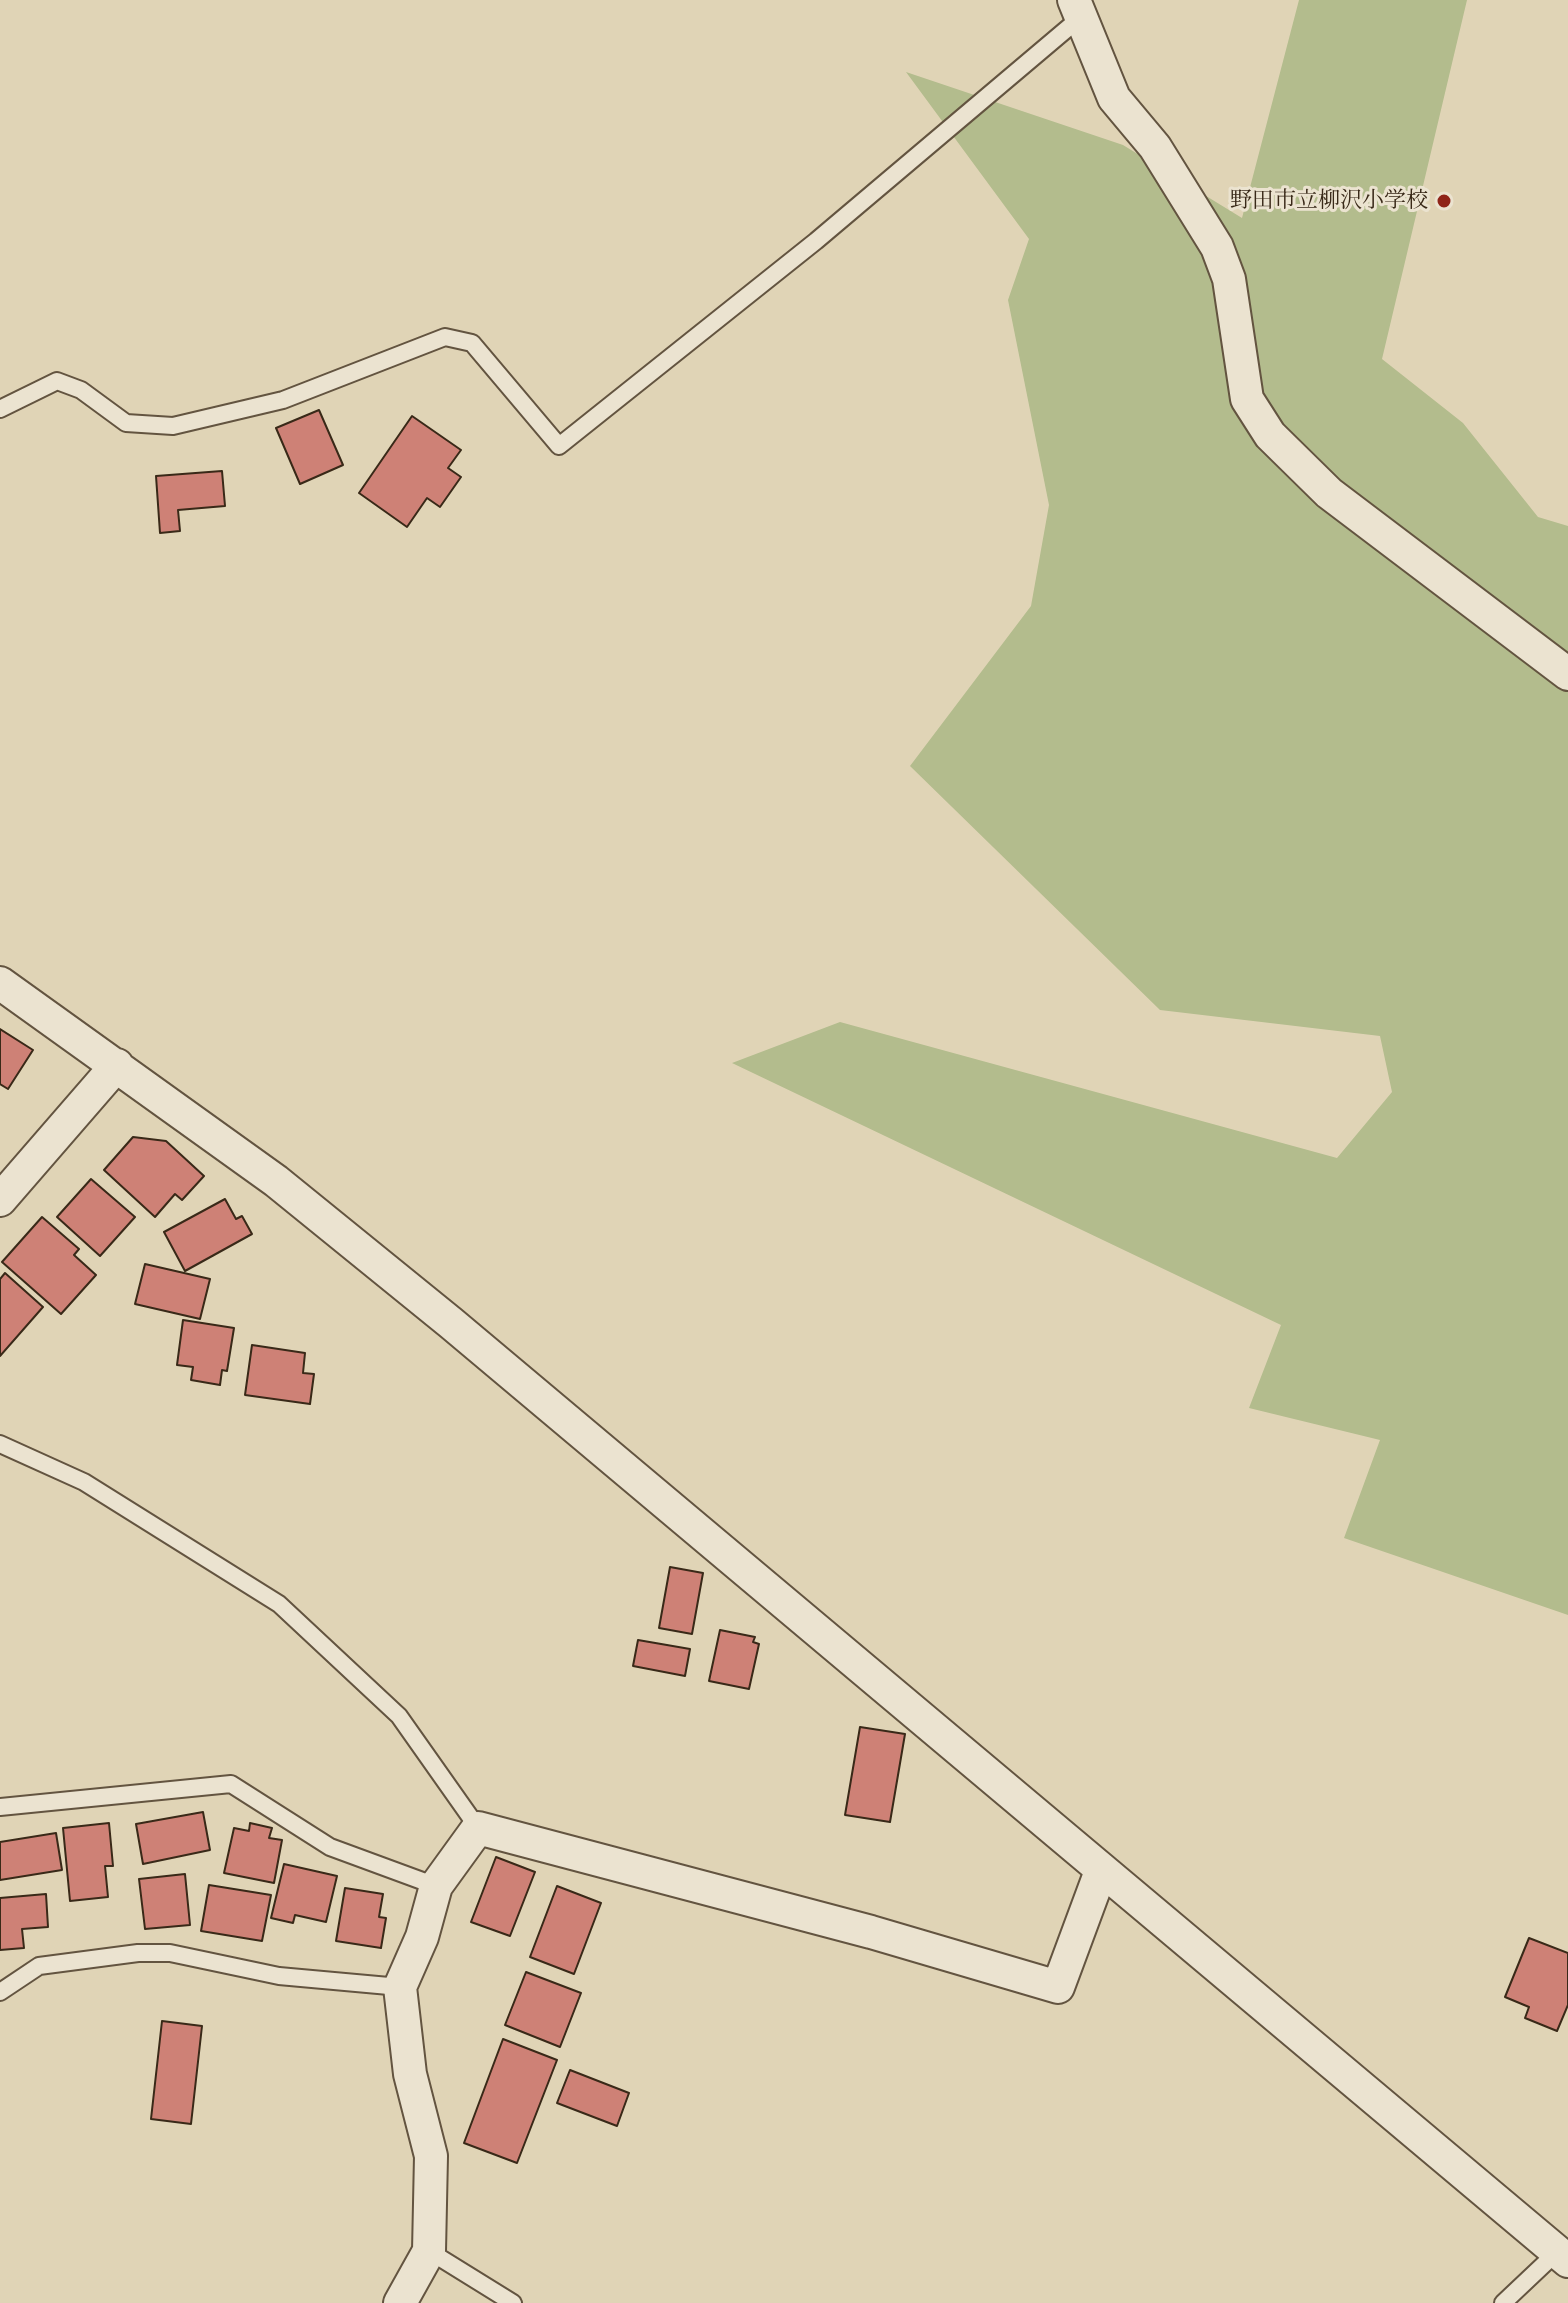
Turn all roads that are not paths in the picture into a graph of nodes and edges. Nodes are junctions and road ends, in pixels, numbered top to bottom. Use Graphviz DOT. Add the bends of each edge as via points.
graph roads {
  1 [pos="1078,9"];
  2 [pos="0,409"];
  3 [pos="1568,674"];
  4 [pos="0,983"];
  5 [pos="117,1065"];
  6 [pos="0,1200"];
  7 [pos="0,1444"];
  8 [pos="0,1807"];
  9 [pos="478,1828"];
  10 [pos="1101,1871"];
  11 [pos="436,1886"];
  12 [pos="400,1987"];
  13 [pos="0,1992"];
  14 [pos="429,2251"];
  15 [pos="1562,2256"];
  16 [pos="400,2303"];
  17 [pos="513,2303"];
  18 [pos="1503,2303"];
  1 -- 2 [label="lane" via="828,231 559,446 472,343 445,337 283,400 173,426 126,423 81,390 57,381"];
  1 -- 3 [label="street" via="1114,98 1155,147 1217,247 1229,279 1247,399 1270,435 1329,493"];
  4 -- 5 [label="street"];
  5 -- 6 [label="street"];
  5 -- 10 [label="street" via="276,1181 451,1323"];
  7 -- 9 [label="lane" via="84,1482 279,1604 399,1716"];
  8 -- 11 [label="lane" via="231,1784 330,1847"];
  9 -- 10 [label="street" via="1058,1987"];
  9 -- 11 [label="street"];
  10 -- 15 [label="street"];
  11 -- 12 [label="street"];
  12 -- 13 [label="lane" via="279,1976 170,1953 138,1953 39,1966"];
  12 -- 14 [label="street" via="410,2074 431,2156"];
  14 -- 16 [label="street"];
  14 -- 17 [label="lane"];
  15 -- 18 [label="lane"];
}
